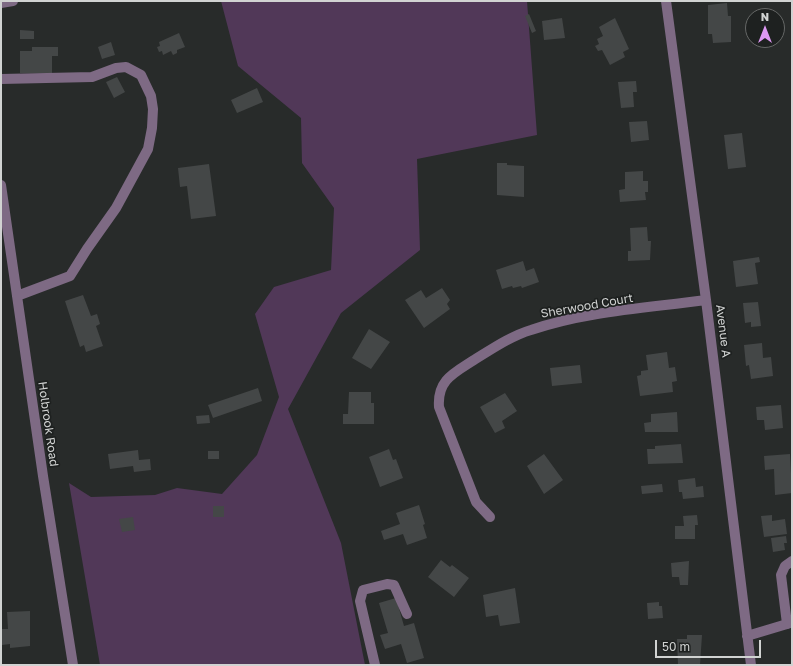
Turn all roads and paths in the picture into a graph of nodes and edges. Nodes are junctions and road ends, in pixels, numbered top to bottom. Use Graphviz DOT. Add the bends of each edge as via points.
graph roads {
  1 [pos="13,1"];
  2 [pos="666,1"];
  3 [pos="1,3"];
  4 [pos="1,78"];
  5 [pos="1,185"];
  6 [pos="17,296"];
  7 [pos="706,300"];
  8 [pos="490,517"];
  9 [pos="792,561"];
  10 [pos="407,614"];
  11 [pos="789,623"];
  12 [pos="747,636"];
  13 [pos="73,665"];
  14 [pos="375,665"];
  15 [pos="751,665"];
  1 -- 3 [label="street"];
  2 -- 7 [label="street, Avenue A"];
  4 -- 6 [label="street" via="92,77 126,67 141,75 151,96 153,109 148,149 116,208 70,276"];
  5 -- 6 [label="street, Holbrook Road"];
  6 -- 13 [label="street, Holbrook Road"];
  7 -- 8 [label="street, Sherwood Court" via="566,320 530,330 495,347 451,375 441,388 438,397 439,408 476,502"];
  7 -- 12 [label="street, Avenue A"];
  9 -- 11 [label="street" via="785,566 781,576"];
  10 -- 14 [label="street" via="394,585 386,584 363,590 360,601"];
  11 -- 12 [label="street"];
  12 -- 15 [label="street, Avenue A"];
}
